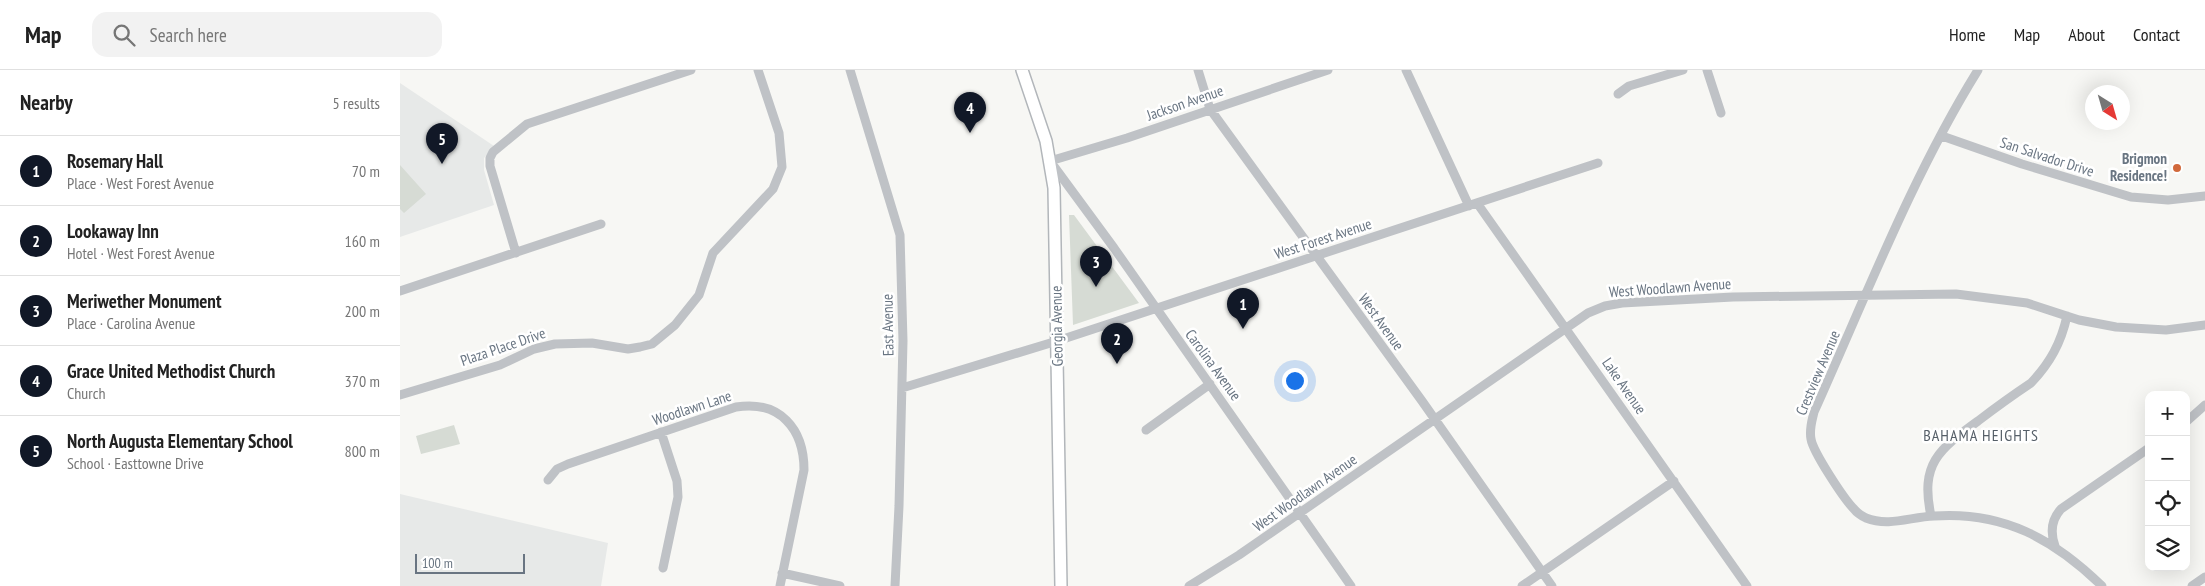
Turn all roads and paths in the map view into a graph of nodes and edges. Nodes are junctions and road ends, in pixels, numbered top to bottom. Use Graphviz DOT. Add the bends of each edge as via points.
graph roads {
  1 [pos="691,70"];
  2 [pos="758,70"];
  3 [pos="850,70"];
  4 [pos="1022,70"];
  5 [pos="1198,70"];
  6 [pos="1328,70"];
  7 [pos="1406,70"];
  8 [pos="1684,70"];
  9 [pos="1707,70"];
  10 [pos="1978,70"];
  11 [pos="1618,94"];
  12 [pos="1210,109"];
  13 [pos="1721,113"];
  14 [pos="1942,136"];
  15 [pos="1050,161"];
  16 [pos="1598,163"];
  17 [pos="2205,196"];
  18 [pos="1473,204"];
  19 [pos="601,224"];
  20 [pos="516,253"];
  21 [pos="1316,256"];
  22 [pos="400,291"];
  23 [pos="1867,295"];
  24 [pos="1156,308"];
  25 [pos="2067,316"];
  26 [pos="2205,325"];
  27 [pos="1566,328"];
  28 [pos="1057,341"];
  29 [pos="1210,384"];
  30 [pos="902,388"];
  31 [pos="400,395"];
  32 [pos="2205,405"];
  33 [pos="2190,418"];
  34 [pos="1435,419"];
  35 [pos="1146,430"];
  36 [pos="661,432"];
  37 [pos="2145,451"];
  38 [pos="548,480"];
  39 [pos="1674,481"];
  40 [pos="1300,512"];
  41 [pos="1931,516"];
  42 [pos="2054,546"];
  43 [pos="663,568"];
  44 [pos="1542,572"];
  45 [pos="782,573"];
  46 [pos="2205,577"];
  47 [pos="780,586"];
  48 [pos="840,586"];
  49 [pos="894,586"];
  50 [pos="1061,586"];
  51 [pos="1189,586"];
  52 [pos="1352,586"];
  53 [pos="1522,586"];
  54 [pos="1552,586"];
  55 [pos="1747,586"];
  56 [pos="2102,586"];
  57 [pos="2192,586"];
  1 -- 20 [label="street" via="527,124 492,154 490,166"];
  2 -- 31 [label="street, Plaza Place Drive" via="779,133 782,167 773,189 713,253 699,295 676,325 652,344 628,349 592,343 555,344 534,349 500,365"];
  3 -- 30 [label="street, East Avenue" via="900,235 904,341"];
  4 -- 15 [label="main road, Georgia Avenue"];
  5 -- 12 [label="street, West Avenue"];
  6 -- 12 [label="street, Jackson Avenue"];
  7 -- 18 [label="street, Lake Avenue"];
  8 -- 11 [label="street" via="1629,86"];
  9 -- 13 [label="street"];
  10 -- 14 [label="street, Crestview Avenue"];
  12 -- 15 [label="street, Jackson Avenue"];
  12 -- 21 [label="street, West Avenue"];
  14 -- 17 [label="street, San Salvador Drive" via="2123,196 2157,200"];
  14 -- 23 [label="street, Crestview Avenue" via="1905,207"];
  15 -- 24 [label="street, Carolina Avenue"];
  15 -- 28 [label="main road, Georgia Avenue" via="1055,208"];
  16 -- 18 [label="street, West Forest Avenue"];
  18 -- 21 [label="street, West Forest Avenue"];
  18 -- 27 [label="street, Lake Avenue"];
  19 -- 20 [label="street"];
  20 -- 22 [label="street"];
  21 -- 24 [label="street, West Forest Avenue"];
  21 -- 34 [label="street, West Avenue"];
  23 -- 25 [label="street, West Woodlawn Avenue" via="1976,295 2027,303"];
  23 -- 27 [label="street, West Woodlawn Avenue" via="1622,303 1596,309"];
  23 -- 41 [label="street, Crestview Avenue" via="1814,412 1810,426 1812,444 1850,504 1862,516 1896,522"];
  24 -- 28 [label="street, West Forest Avenue"];
  24 -- 29 [label="street, Carolina Avenue"];
  25 -- 26 [label="street, West Woodlawn Avenue" via="2116,328 2166,330"];
  25 -- 41 [label="street" via="2057,348 2039,375 1958,434 1936,458 1928,481"];
  27 -- 34 [label="street, West Woodlawn Avenue"];
  27 -- 39 [label="street, Lake Avenue"];
  28 -- 30 [label="street, West Forest Avenue"];
  28 -- 50 [label="main road, Georgia Avenue"];
  29 -- 35 [label="street"];
  29 -- 40 [label="street, Carolina Avenue"];
  30 -- 49 [label="street, East Avenue"];
  32 -- 33 [label="street"];
  34 -- 40 [label="street, West Woodlawn Avenue"];
  34 -- 44 [label="street, West Avenue"];
  36 -- 38 [label="street, Woodlawn Lane" via="562,466"];
  36 -- 43 [label="street" via="677,480 678,497"];
  36 -- 45 [label="street, Woodlawn Lane" via="736,407 769,410 786,420 800,440 804,455"];
  37 -- 42 [label="street" via="2055,515 2052,527"];
  39 -- 44 [label="street"];
  39 -- 55 [label="street, Lake Avenue"];
  40 -- 51 [label="street, West Woodlawn Avenue"];
  40 -- 52 [label="street, Carolina Avenue"];
  41 -- 42 [label="street, Crestview Avenue" via="1965,515 1996,520"];
  42 -- 56 [label="street, Crestview Avenue" via="2071,556"];
  44 -- 53 [label="street"];
  44 -- 54 [label="street, West Avenue"];
  45 -- 47 [label="street, Woodlawn Lane"];
  45 -- 48 [label="street"];
  46 -- 57 [label="street"];
}
